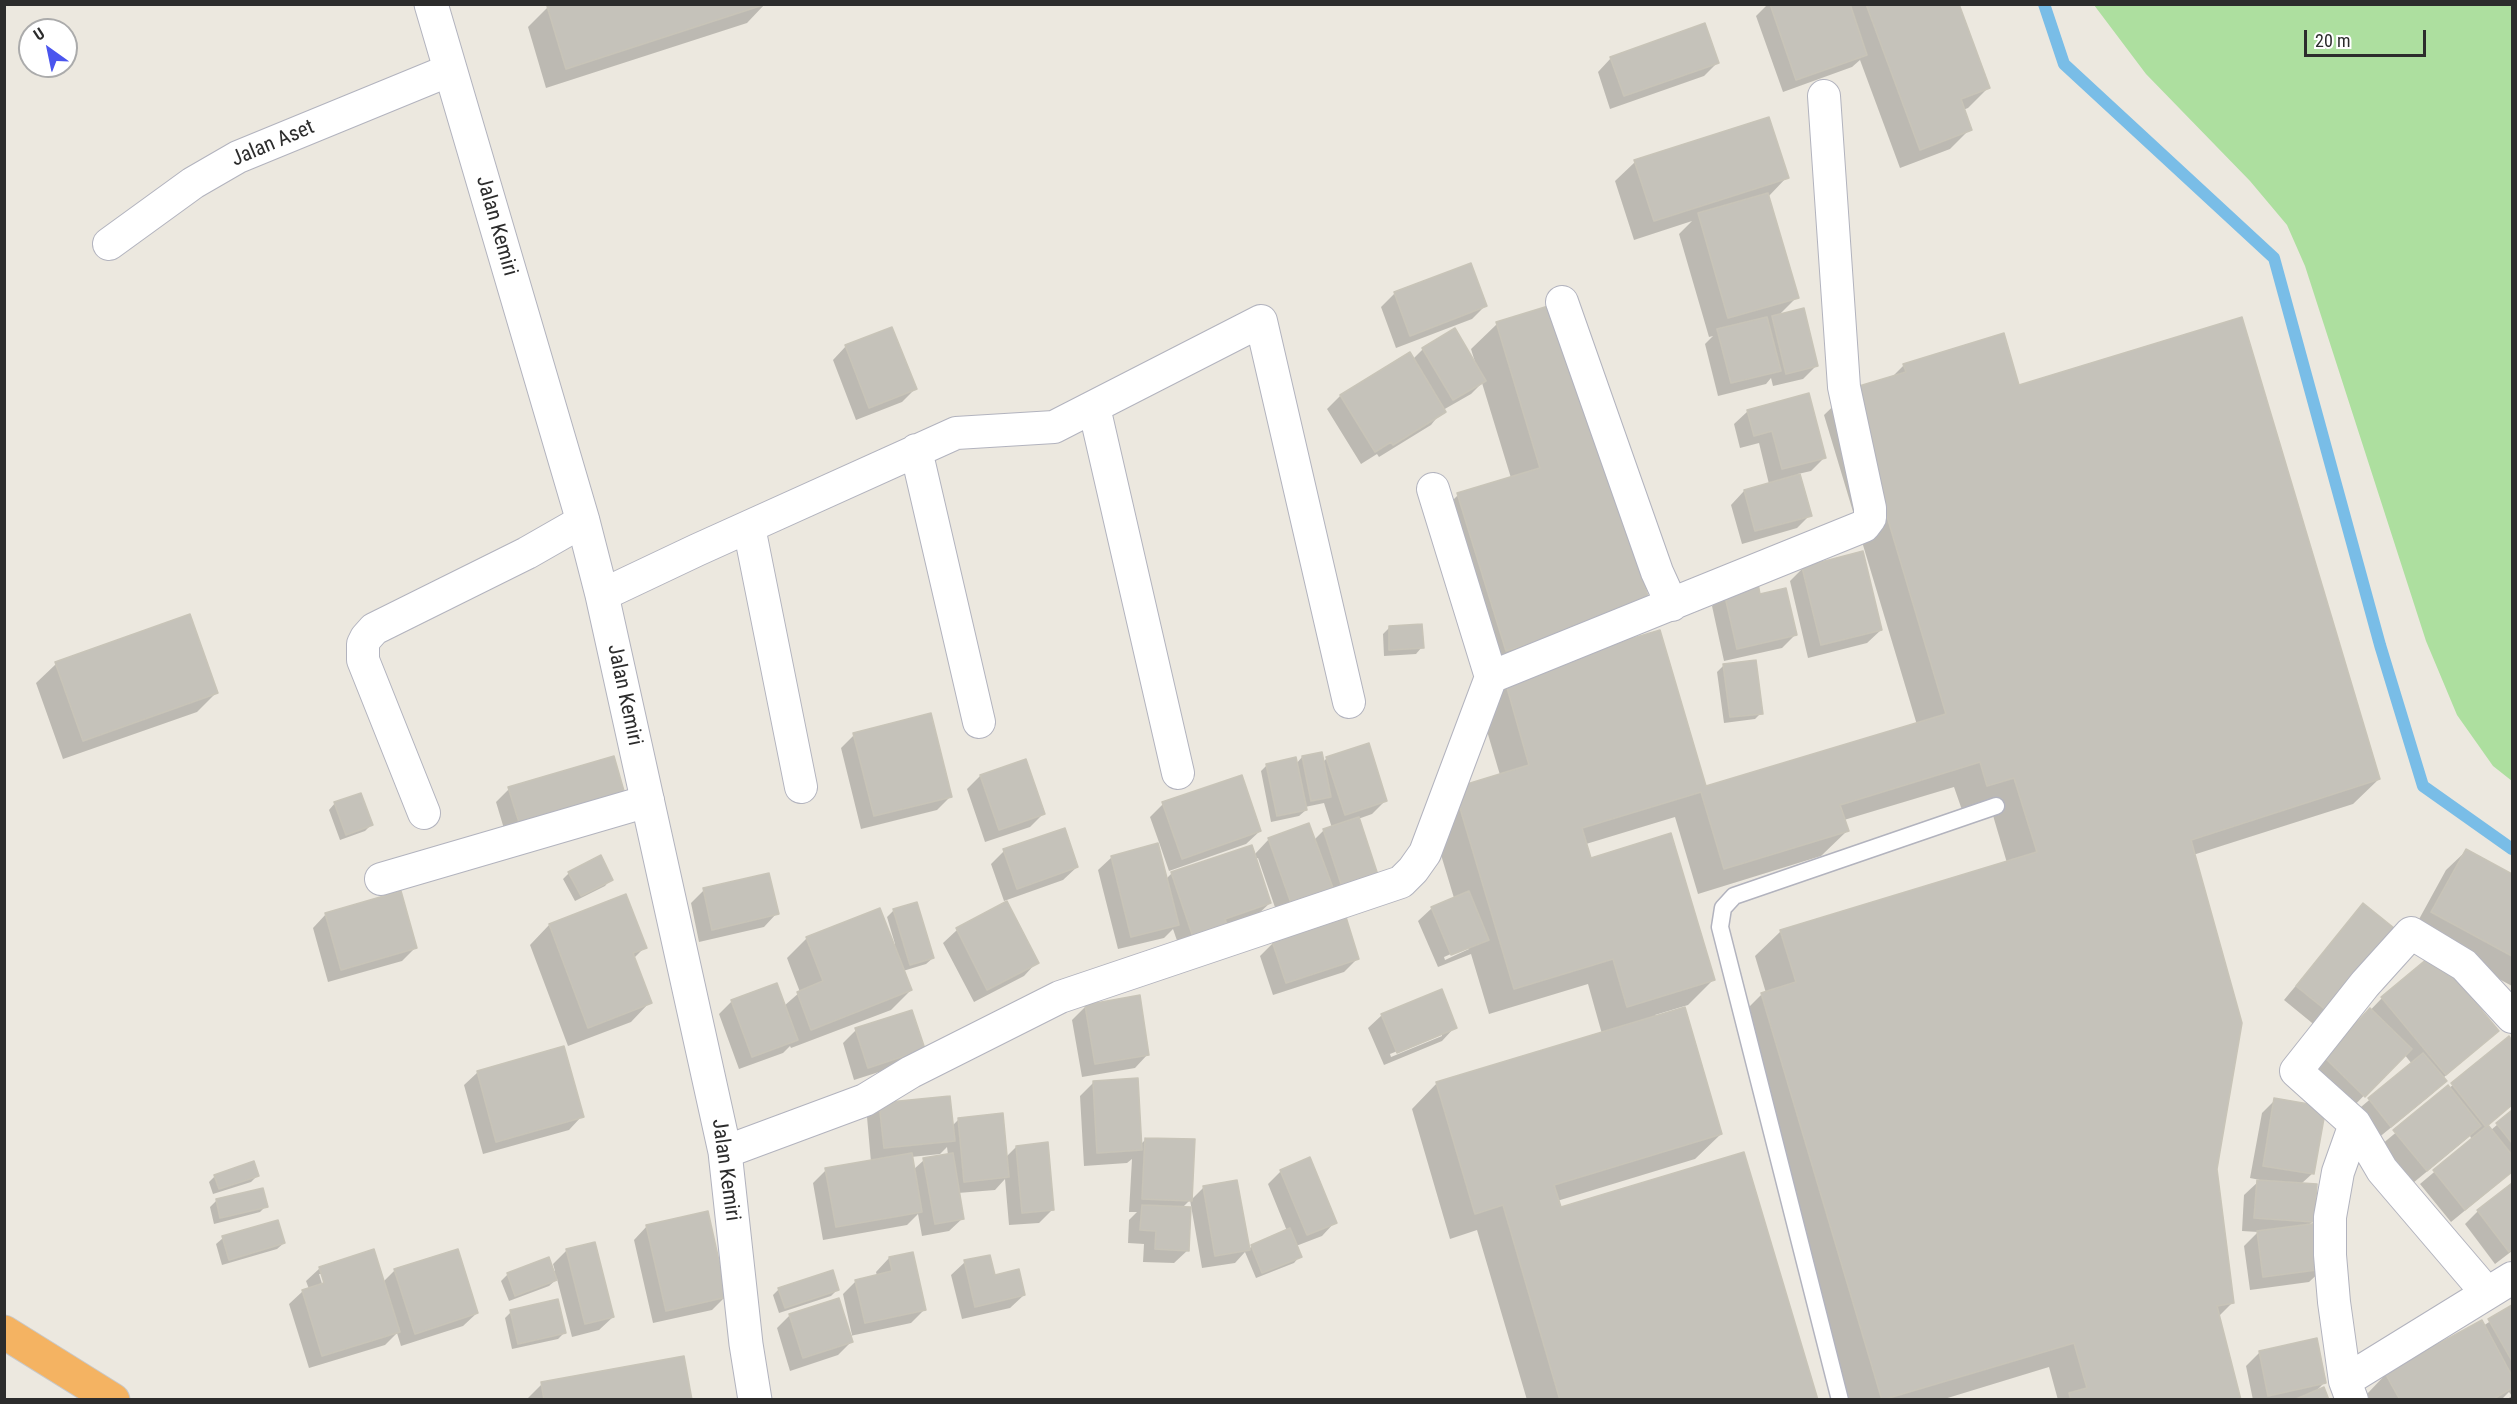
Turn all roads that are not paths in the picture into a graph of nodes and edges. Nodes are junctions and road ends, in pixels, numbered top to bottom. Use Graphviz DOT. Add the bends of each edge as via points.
graph roads {
  1 [pos="431,4"];
  2 [pos="450,70"];
  3 [pos="1824,96"];
  4 [pos="109,244"];
  5 [pos="1562,302"];
  6 [pos="1094,407"];
  7 [pos="916,450"];
  8 [pos="1433,489"];
  9 [pos="583,521"];
  10 [pos="749,527"];
  11 [pos="603,595"];
  12 [pos="1672,605"];
  13 [pos="1491,677"];
  14 [pos="1349,702"];
  15 [pos="979,722"];
  16 [pos="1178,773"];
  17 [pos="801,786"];
  18 [pos="648,801"];
  19 [pos="1996,806"];
  20 [pos="424,813"];
  21 [pos="381,879"];
  22 [pos="2512,1017"];
  23 [pos="2355,1124"];
  24 [pos="725,1152"];
  25 [pos="2500,1286"];
  26 [pos="4,1332"];
  27 [pos="2349,1390"];
  28 [pos="113,1400"];
  29 [pos="755,1400"];
  30 [pos="1840,1400"];
  1 -- 2 [label="street, Jalan Kemiri"];
  2 -- 4 [label="street, Jalan Aset" via="238,157 194,183"];
  2 -- 9 [label="street, Jalan Kemiri"];
  3 -- 12 [label="street" via="1844,387 1870,518 1851,532"];
  5 -- 12 [label="street"];
  6 -- 7 [label="street" via="1054,427 956,433"];
  6 -- 14 [label="street" via="1261,321"];
  6 -- 16 [label="street"];
  7 -- 10 [label="street"];
  7 -- 15 [label="street"];
  8 -- 13 [label="street"];
  9 -- 11 [label="street, Jalan Kemiri"];
  9 -- 20 [label="street" via="526,554 374,629 366,638 363,660"];
  10 -- 11 [label="street"];
  10 -- 17 [label="street"];
  11 -- 18 [label="street, Jalan Kemiri"];
  12 -- 13 [label="street"];
  13 -- 24 [label="street" via="1425,853 1401,882 1060,997 911,1072 865,1100"];
  18 -- 21 [label="street"];
  18 -- 24 [label="street, Jalan Kemiri"];
  19 -- 30 [label="lane" via="1734,896 1723,908 1720,927"];
  22 -- 23 [label="street" via="2464,965 2411,933 2296,1071"];
  23 -- 25 [label="street" via="2382,1170"];
  23 -- 27 [label="street" via="2338,1172 2330,1217 2330,1255"];
  24 -- 29 [label="street, Jalan Kemiri"];
  25 -- 27 [label="street"];
  26 -- 28 [label="highway"];
}
